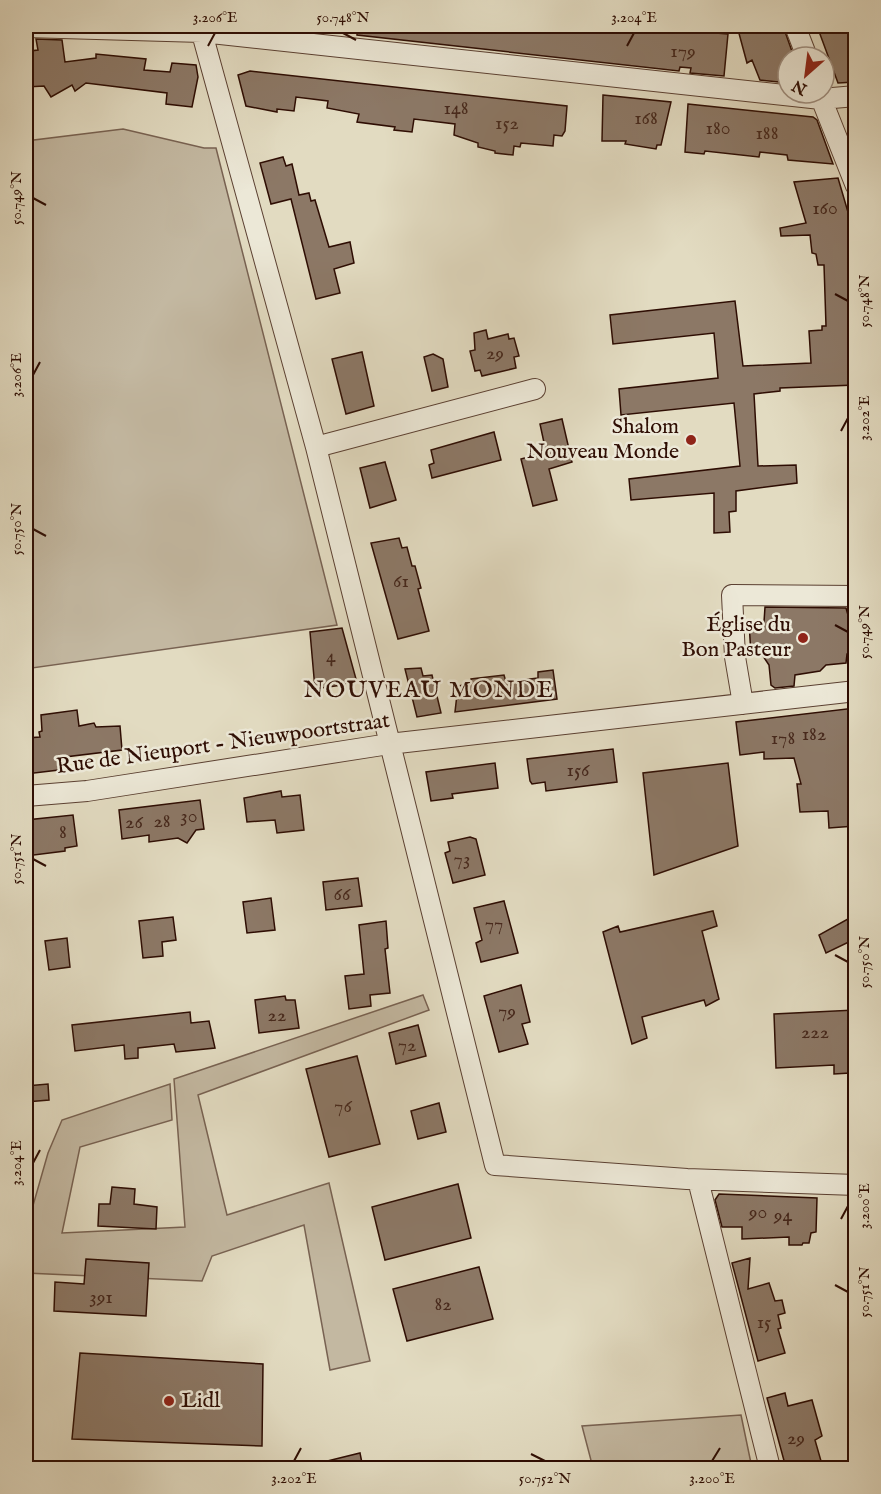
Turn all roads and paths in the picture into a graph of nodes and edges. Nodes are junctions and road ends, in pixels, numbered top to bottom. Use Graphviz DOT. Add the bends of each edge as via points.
graph roads {
  1 [pos="795,26"];
  2 [pos="26,27"];
  3 [pos="201,29"];
  4 [pos="802,45"];
  5 [pos="776,91"];
  6 [pos="836,96"];
  7 [pos="855,96"];
  8 [pos="824,105"];
  9 [pos="855,186"];
  10 [pos="535,389"];
  11 [pos="316,447"];
  12 [pos="855,596"];
  13 [pos="855,691"];
  14 [pos="743,704"];
  15 [pos="389,744"];
  16 [pos="26,796"];
  17 [pos="698,1180"];
  18 [pos="855,1185"];
  19 [pos="770,1468"];
  1 -- 4 [label="street"];
  2 -- 3 [label="street"];
  3 -- 5 [label="street"];
  3 -- 11 [label="street"];
  6 -- 7 [label="street"];
  8 -- 9 [label="street"];
  10 -- 11 [label="street"];
  11 -- 15 [label="street"];
  12 -- 14 [label="street" via="732,595 735,657"];
  13 -- 14 [label="street, Rue de Nieuport - Nieuwpoortstraat"];
  14 -- 15 [label="street, Rue de Nieuport - Nieuwpoortstraat"];
  15 -- 16 [label="street, Rue de Nieuport - Nieuwpoortstraat" via="87,791"];
  15 -- 17 [label="street" via="495,1165"];
  17 -- 18 [label="street"];
  17 -- 19 [label="street"];
}
